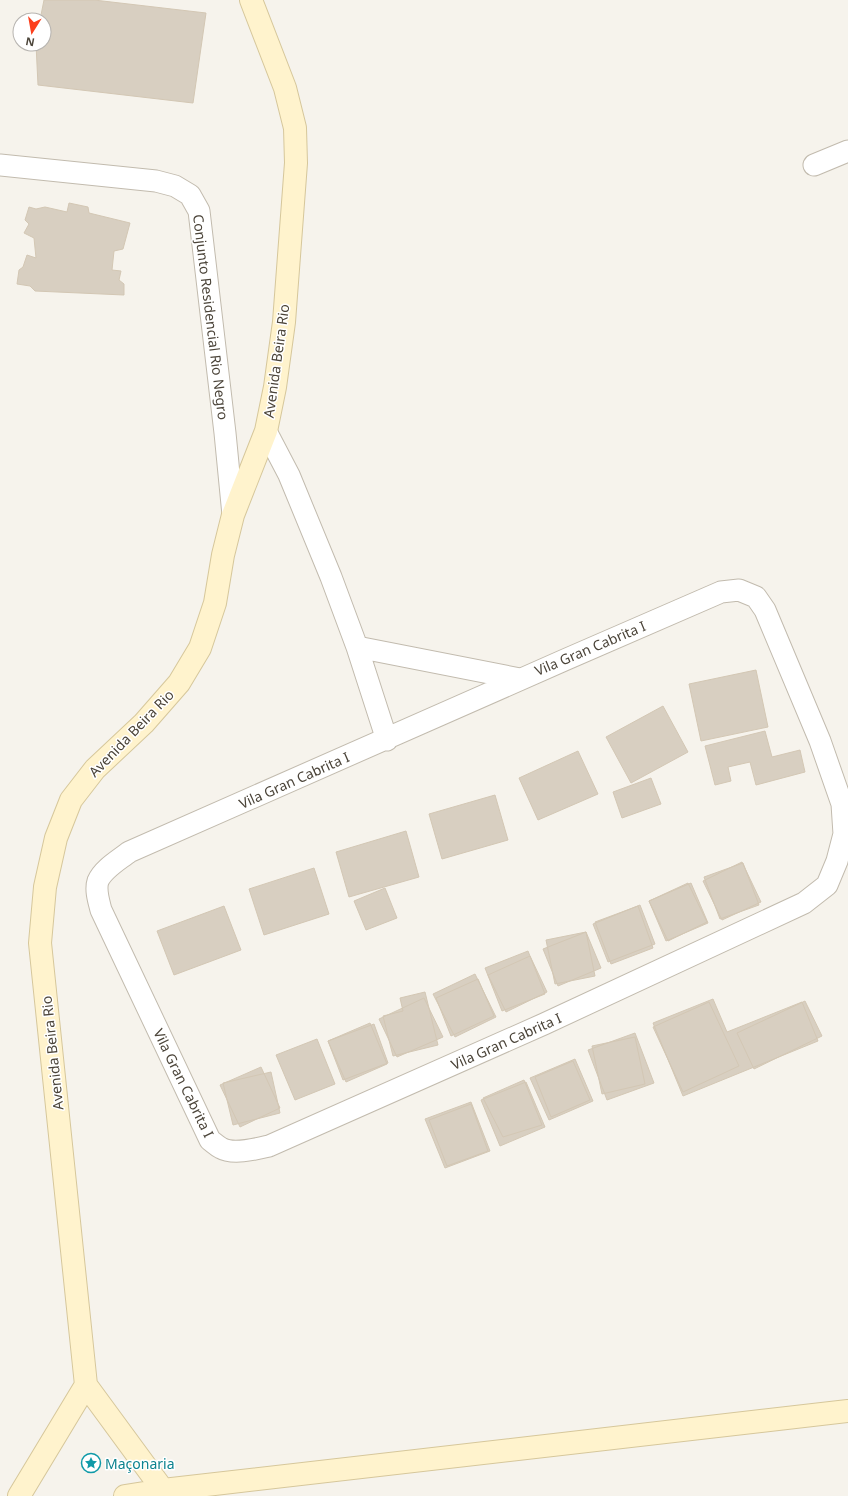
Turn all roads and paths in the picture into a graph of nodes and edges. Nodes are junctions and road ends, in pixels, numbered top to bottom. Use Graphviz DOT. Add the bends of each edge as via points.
graph roads {
  1 [pos="251,0"];
  2 [pos="848,151"];
  3 [pos="0,165"];
  4 [pos="814,165"];
  5 [pos="266,431"];
  6 [pos="233,515"];
  7 [pos="357,648"];
  8 [pos="520,679"];
  9 [pos="387,740"];
  10 [pos="86,1385"];
  11 [pos="848,1411"];
  12 [pos="163,1490"];
  13 [pos="19,1496"];
  14 [pos="125,1496"];
  1 -- 5 [label="street, Avenida Beira Rio" via="285,88 295,128 296,163 284,322"];
  2 -- 4 [label="street"];
  3 -- 6 [label="street, Conjunto Residencial Rio Negro" via="156,181 175,186 190,195 199,211"];
  5 -- 6 [label="street, Avenida Beira Rio"];
  5 -- 7 [label="street" via="289,475"];
  6 -- 10 [label="street, Avenida Beira Rio" via="215,603 200,648 179,682 144,723 95,769 71,800 56,838 45,886 40,943"];
  7 -- 8 [label="street"];
  7 -- 9 [label="street"];
  8 -- 9 [label="street, Vila Gran Cabrita I"];
  8 -- 9 [label="street, Vila Gran Cabrita I" via="721,592 739,590 756,596 765,610 817,734 842,804 844,834 827,885 804,903 544,1024 270,1146 251,1151 222,1149 210,1140 101,910 98,882 110,866 129,852"];
  10 -- 12 [label="street"];
  10 -- 13 [label="street"];
  11 -- 12 [label="street"];
  12 -- 14 [label="street"];
}
